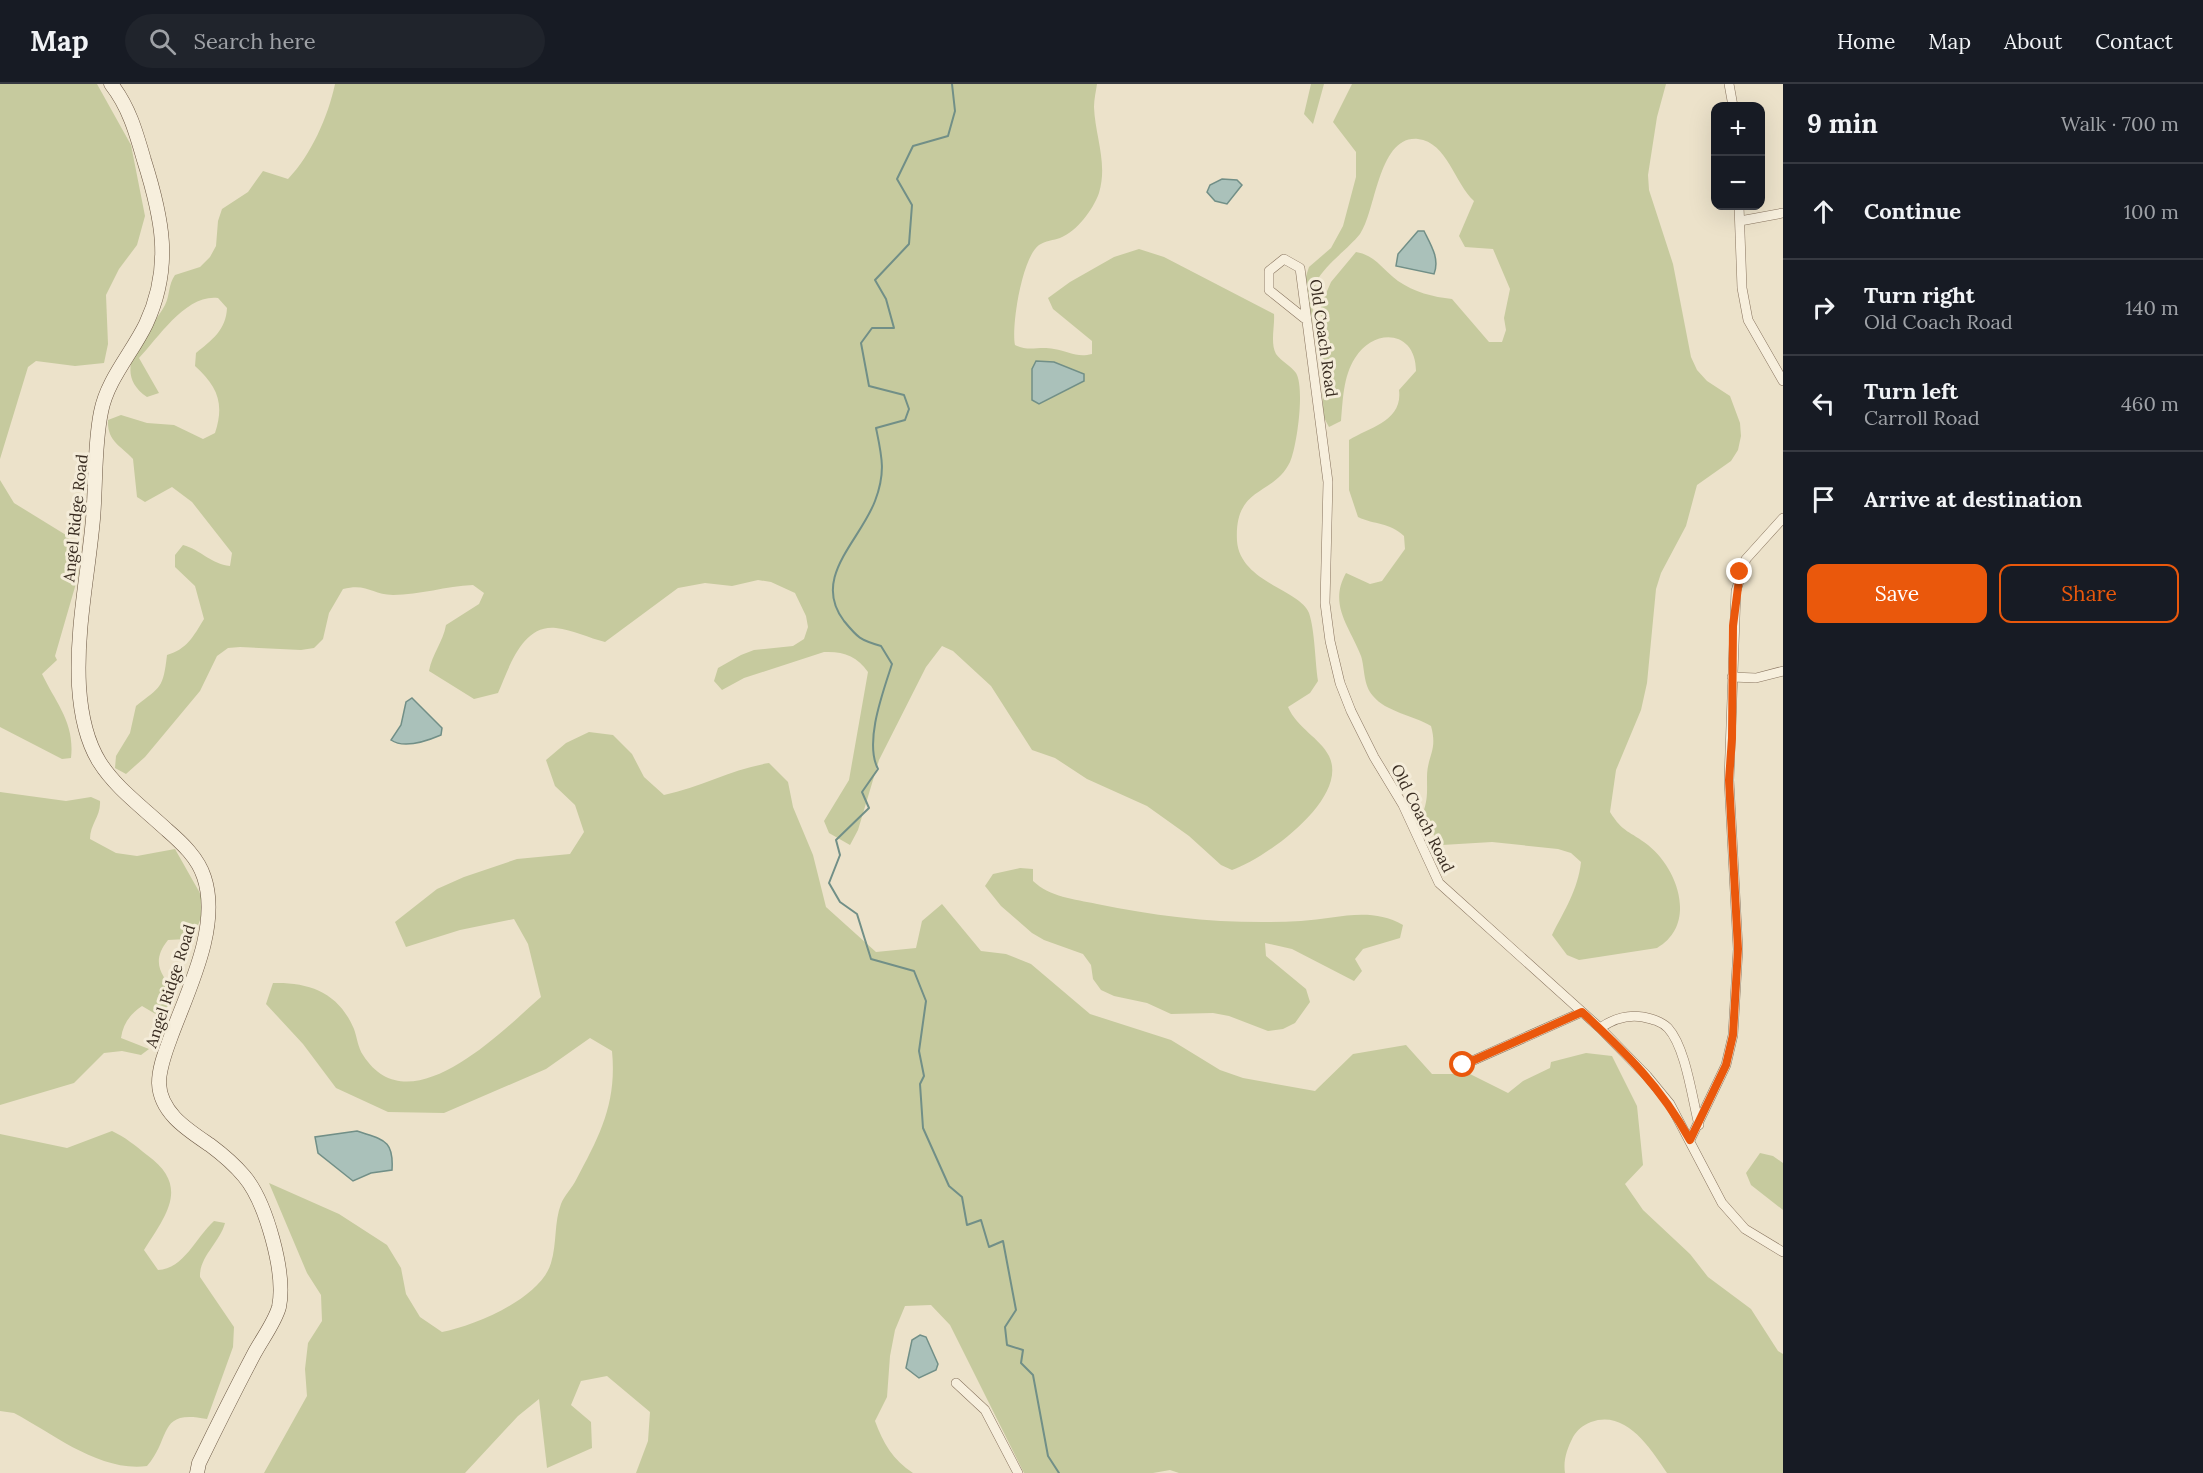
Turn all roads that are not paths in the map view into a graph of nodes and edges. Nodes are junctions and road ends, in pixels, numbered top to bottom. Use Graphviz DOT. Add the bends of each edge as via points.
graph roads {
  1 [pos="111,84"];
  2 [pos="1729,84"];
  3 [pos="1732,102"];
  4 [pos="1739,210"];
  5 [pos="1783,213"];
  6 [pos="1740,221"];
  7 [pos="1304,318"];
  8 [pos="1783,381"];
  9 [pos="1783,518"];
  10 [pos="1783,671"];
  11 [pos="1732,677"];
  12 [pos="1582,1012"];
  13 [pos="1600,1028"];
  14 [pos="1463,1065"];
  15 [pos="1699,1125"];
  16 [pos="1690,1140"];
  17 [pos="1783,1252"];
  18 [pos="957,1383"];
  19 [pos="197,1473"];
  20 [pos="1018,1473"];
  1 -- 19 [label="street, Angel Ridge Road" via="124,101 155,195 162,225 163,260 146,323 101,410 93,521 78,633 81,712 102,768 113,783 179,840 205,879 210,906 207,934 162,1063 159,1086 168,1112 222,1154 254,1191 280,1275 279,1309"];
  2 -- 3 [label="street"];
  4 -- 6 [label="street"];
  5 -- 6 [label="street"];
  6 -- 8 [label="street" via="1742,288 1748,320"];
  7 -- 7 [label="street, Old Coach Road" via="1269,290 1269,271 1284,259 1299,268"];
  7 -- 12 [label="street, Old Coach Road" via="1328,482 1325,603 1335,662 1351,711 1403,805 1439,883"];
  9 -- 11 [label="street" via="1760,540 1740,572"];
  10 -- 11 [label="street" via="1756,678"];
  11 -- 15 [label="street" via="1729,798 1738,949 1736,997 1731,1049"];
  12 -- 13 [label="street, Old Coach Road"];
  12 -- 14 [label="street"];
  13 -- 15 [label="street" via="1613,1019 1635,1016 1657,1020 1668,1028 1683,1061"];
  13 -- 16 [label="street, Old Coach Road" via="1670,1104"];
  15 -- 16 [label="street"];
  16 -- 17 [label="street, Old Coach Road" via="1713,1189 1733,1216 1758,1238"];
  18 -- 20 [label="street" via="985,1410"];
}
